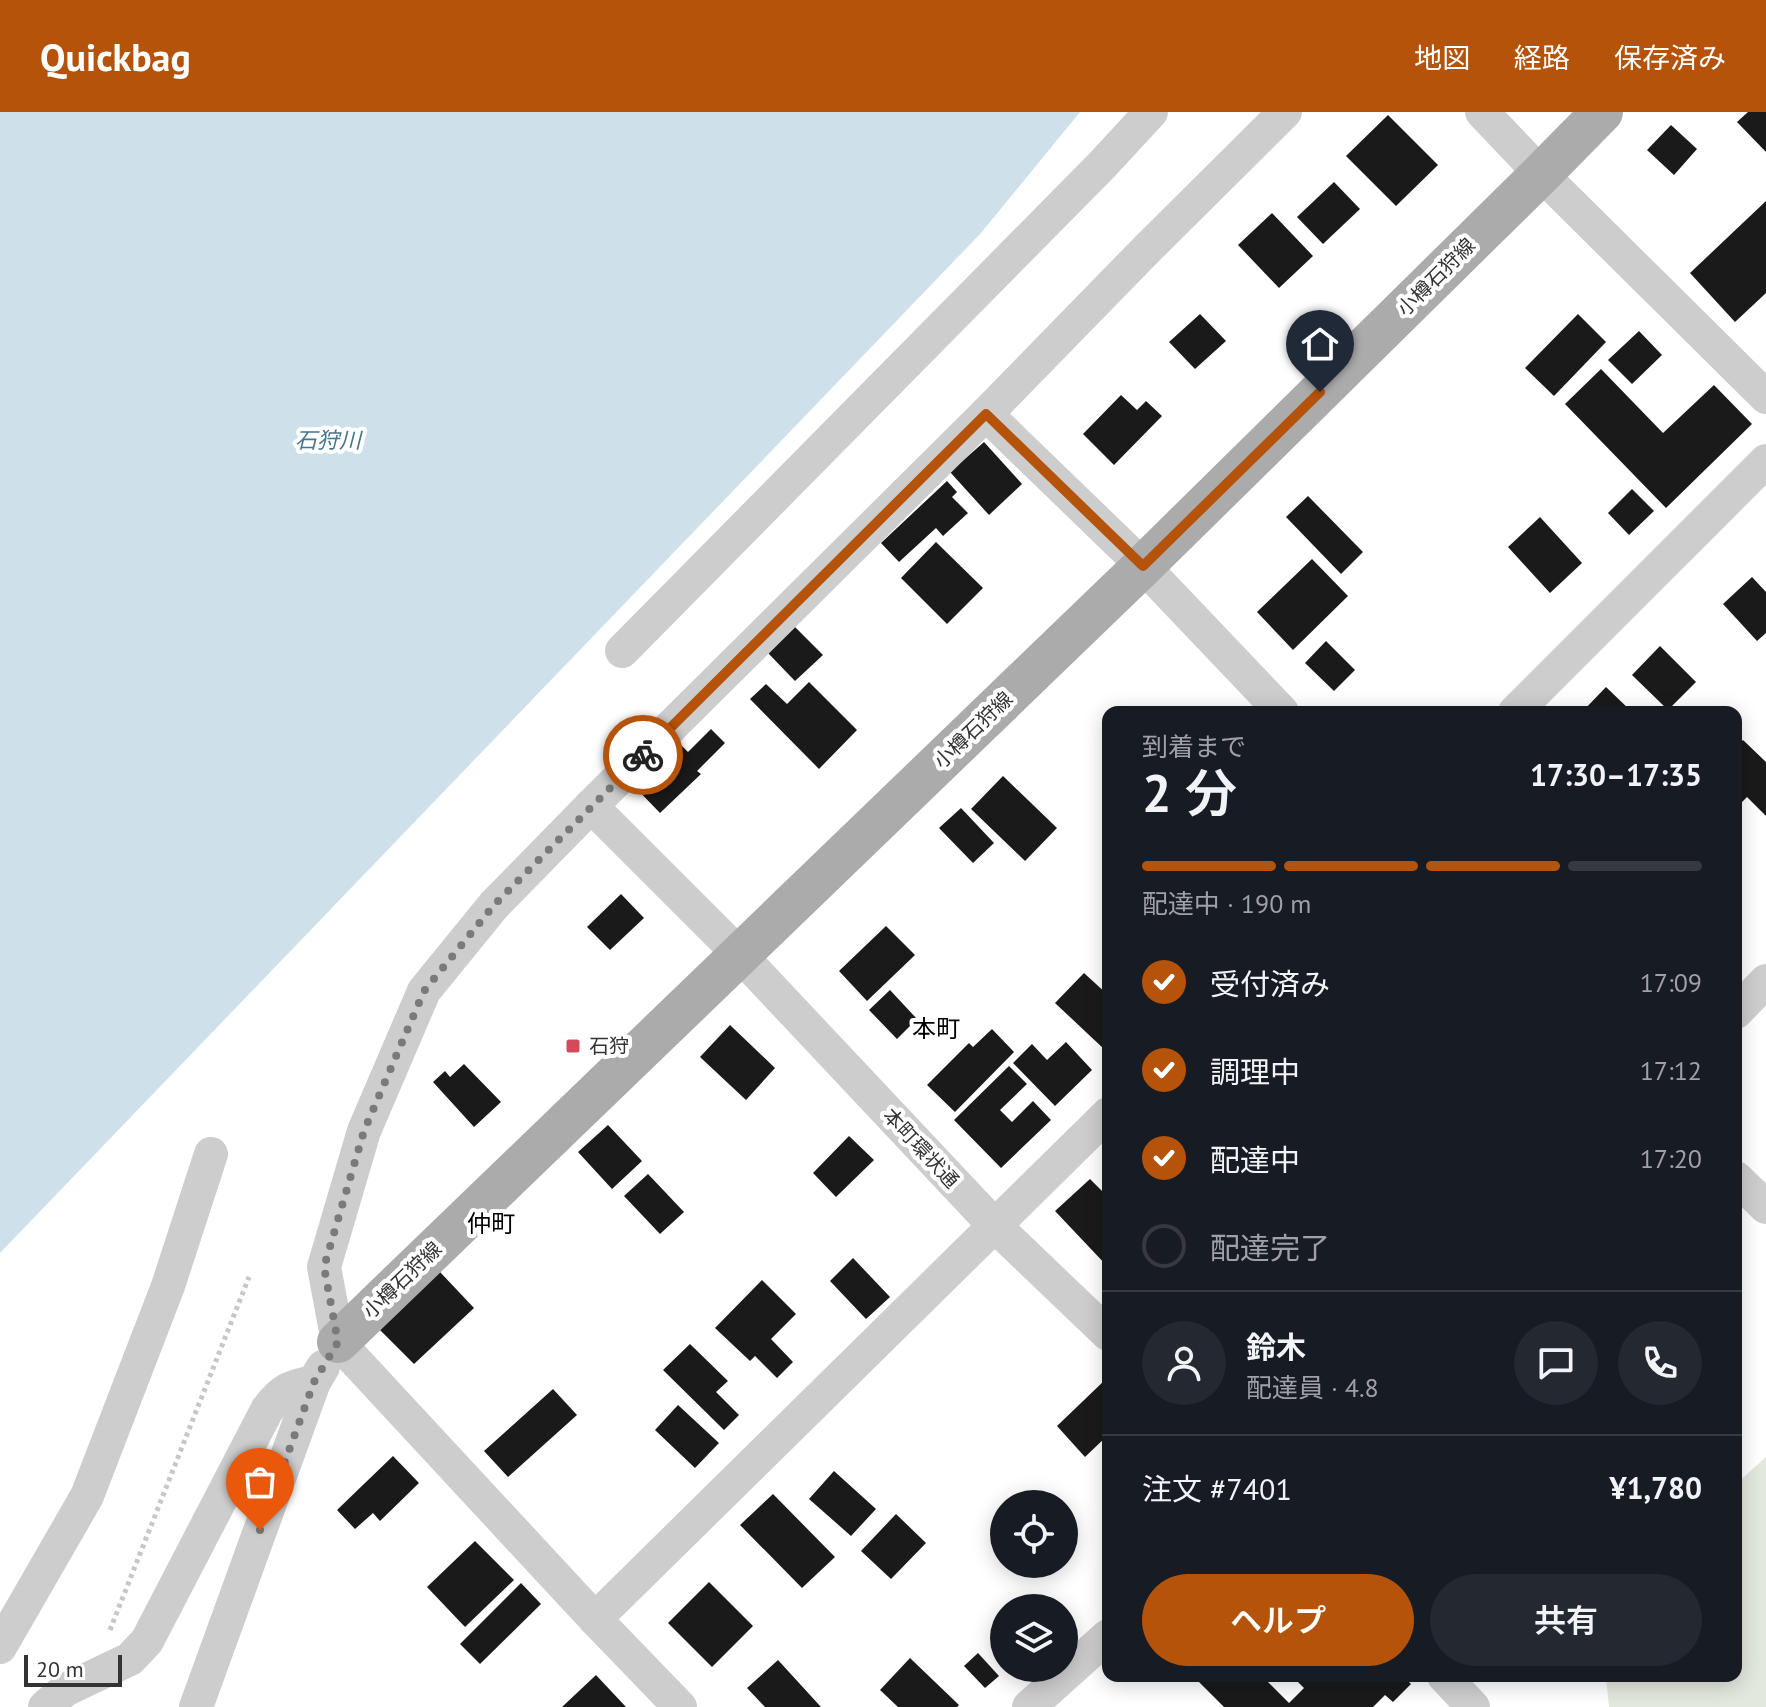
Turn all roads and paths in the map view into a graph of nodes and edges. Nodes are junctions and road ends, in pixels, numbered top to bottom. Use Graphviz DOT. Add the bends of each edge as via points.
graph roads {
  1 [pos="1151,112"];
  2 [pos="1285,112"];
  3 [pos="1482,112"];
  4 [pos="1602,112"];
  5 [pos="1541,174"];
  6 [pos="1766,397"];
  7 [pos="986,414"];
  8 [pos="1766,461"];
  9 [pos="1143,566"];
  10 [pos="622,651"];
  11 [pos="1276,706"];
  12 [pos="1521,706"];
  13 [pos="591,806"];
  14 [pos="740,955"];
  15 [pos="1766,981"];
  16 [pos="1742,1006"];
  17 [pos="1102,1120"];
  18 [pos="211,1154"];
  19 [pos="1742,1184"];
  20 [pos="1766,1207"];
  21 [pos="995,1226"];
  22 [pos="249,1277"];
  23 [pos="1102,1328"];
  24 [pos="338,1342"];
  25 [pos="314,1382"];
  26 [pos="595,1619"];
  27 [pos="1102,1641"];
  28 [pos="0,1647"];
  29 [pos="1450,1682"];
  30 [pos="85,1693"];
  31 [pos="45,1707"];
  32 [pos="196,1707"];
  33 [pos="680,1707"];
  34 [pos="1029,1707"];
  35 [pos="1473,1707"];
  1 -- 10 [label="street"];
  2 -- 7 [label="street"];
  3 -- 5 [label="street"];
  4 -- 5 [label="main road, 小樽石狩線"];
  5 -- 6 [label="street"];
  5 -- 9 [label="main road, 小樽石狩線"];
  7 -- 9 [label="street"];
  7 -- 13 [label="street"];
  8 -- 12 [label="street"];
  9 -- 11 [label="street"];
  9 -- 14 [label="main road, 小樽石狩線"];
  13 -- 14 [label="street, 本町環状通"];
  13 -- 24 [label="street" via="494,905 424,991 364,1131 324,1267"];
  14 -- 21 [label="street, 本町環状通"];
  14 -- 24 [label="main road, 小樽石狩線"];
  15 -- 16 [label="street"];
  17 -- 21 [label="street"];
  18 -- 28 [label="street" via="168,1286 87,1496"];
  19 -- 20 [label="street"];
  21 -- 23 [label="street, 本町環状通"];
  21 -- 26 [label="street"];
  22 -- 30 [label="path"];
  24 -- 25 [label="street"];
  24 -- 26 [label="street"];
  25 -- 30 [label="street" via="277,1396 147,1641"];
  25 -- 32 [label="street"];
  26 -- 33 [label="street"];
  27 -- 34 [label="street"];
  29 -- 35 [label="street"];
  30 -- 31 [label="street" via="65,1690"];
}
